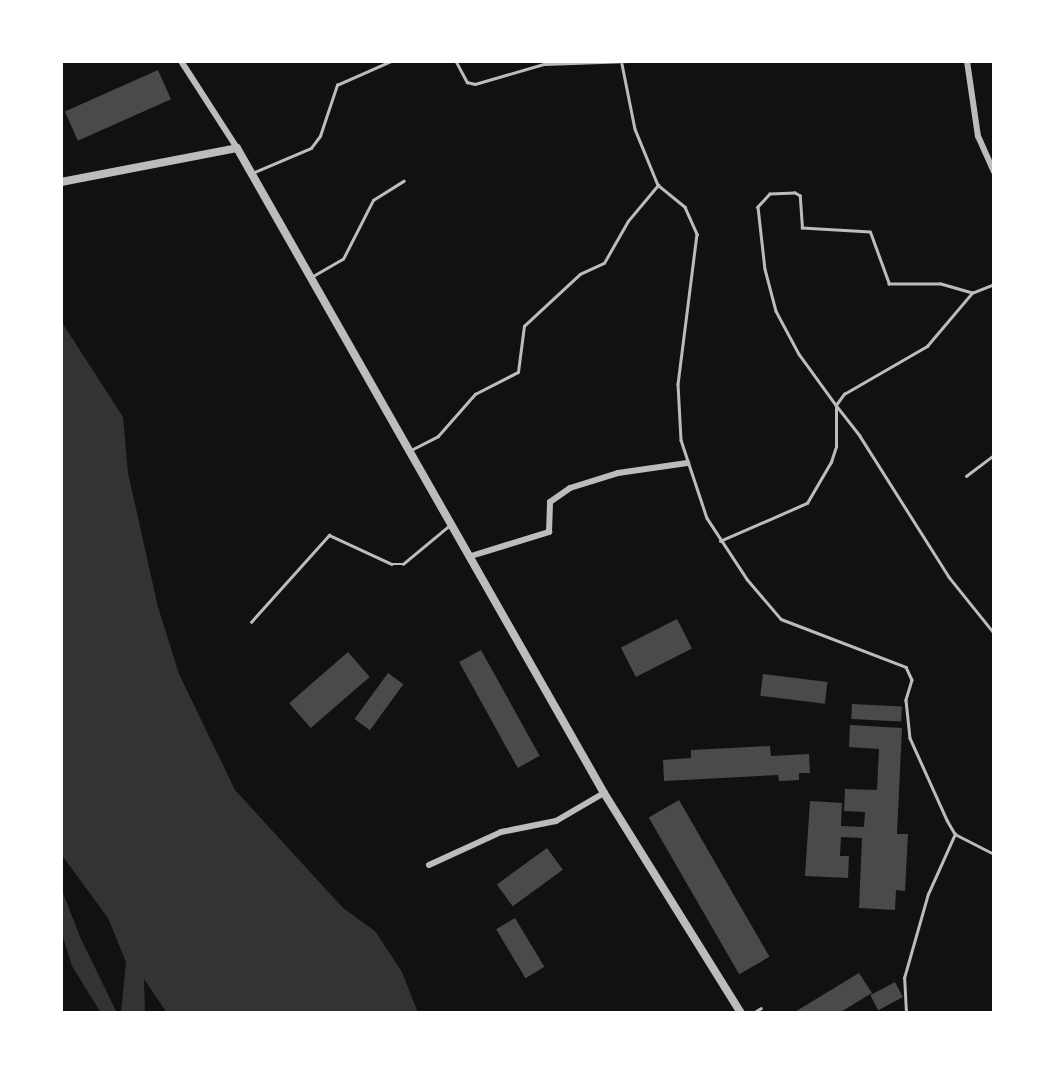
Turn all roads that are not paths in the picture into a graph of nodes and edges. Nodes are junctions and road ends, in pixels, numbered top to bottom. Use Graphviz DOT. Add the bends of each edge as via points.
graph roads {
  1 [pos="181,61"];
  2 [pos="391,61"];
  3 [pos="456,61"];
  4 [pos="629,61"];
  5 [pos="967,61"];
  6 [pos="622,64"];
  7 [pos="237,148"];
  8 [pos="994,172"];
  9 [pos="252,173"];
  10 [pos="404,181"];
  11 [pos="61,182"];
  12 [pos="658,185"];
  13 [pos="312,277"];
  14 [pos="994,284"];
  15 [pos="972,293"];
  16 [pos="836,405"];
  17 [pos="411,450"];
  18 [pos="994,455"];
  19 [pos="687,463"];
  20 [pos="966,476"];
  21 [pos="452,522"];
  22 [pos="720,541"];
  23 [pos="471,556"];
  24 [pos="251,622"];
  25 [pos="994,633"];
  26 [pos="604,793"];
  27 [pos="955,834"];
  28 [pos="994,854"];
  29 [pos="429,866"];
  30 [pos="761,1008"];
  31 [pos="741,1013"];
  32 [pos="753,1013"];
  33 [pos="906,1013"];
  1 -- 7 [label="street"];
  2 -- 9 [label="lane" via="337,85 316,144"];
  3 -- 6 [label="lane" via="467,82 475,84 544,64"];
  4 -- 6 [label="lane"];
  5 -- 8 [label="street" via="978,136"];
  6 -- 12 [label="lane" via="635,129"];
  7 -- 9 [label="street"];
  7 -- 11 [label="street"];
  9 -- 13 [label="street"];
  10 -- 13 [label="lane" via="373,200 342,259"];
  12 -- 17 [label="lane" via="628,221 604,263 580,275 524,326 518,372 475,394 438,436"];
  12 -- 19 [label="lane" via="685,207 697,233 678,384"];
  13 -- 17 [label="street"];
  14 -- 15 [label="lane"];
  15 -- 16 [label="lane" via="927,346 854,385"];
  15 -- 16 [label="lane" via="940,284 893,286 886,281 870,232 807,230 800,223 799,194 765,197 758,206 765,268 776,311"];
  16 -- 22 [label="lane" via="836,447 807,503"];
  16 -- 25 [label="lane" via="949,577"];
  17 -- 21 [label="street"];
  18 -- 20 [label="lane"];
  19 -- 22 [label="lane"];
  19 -- 23 [label="street" via="618,472 570,488 550,502 549,532"];
  21 -- 23 [label="street"];
  21 -- 24 [label="lane" via="403,564 392,564 329,536"];
  22 -- 27 [label="lane" via="781,619 906,667 912,680 906,700 910,738"];
  23 -- 26 [label="street"];
  26 -- 29 [label="street" via="556,821 501,832"];
  26 -- 31 [label="street"];
  27 -- 28 [label="lane"];
  27 -- 33 [label="lane" via="928,894 904,978"];
  30 -- 32 [label="lane"];
}
